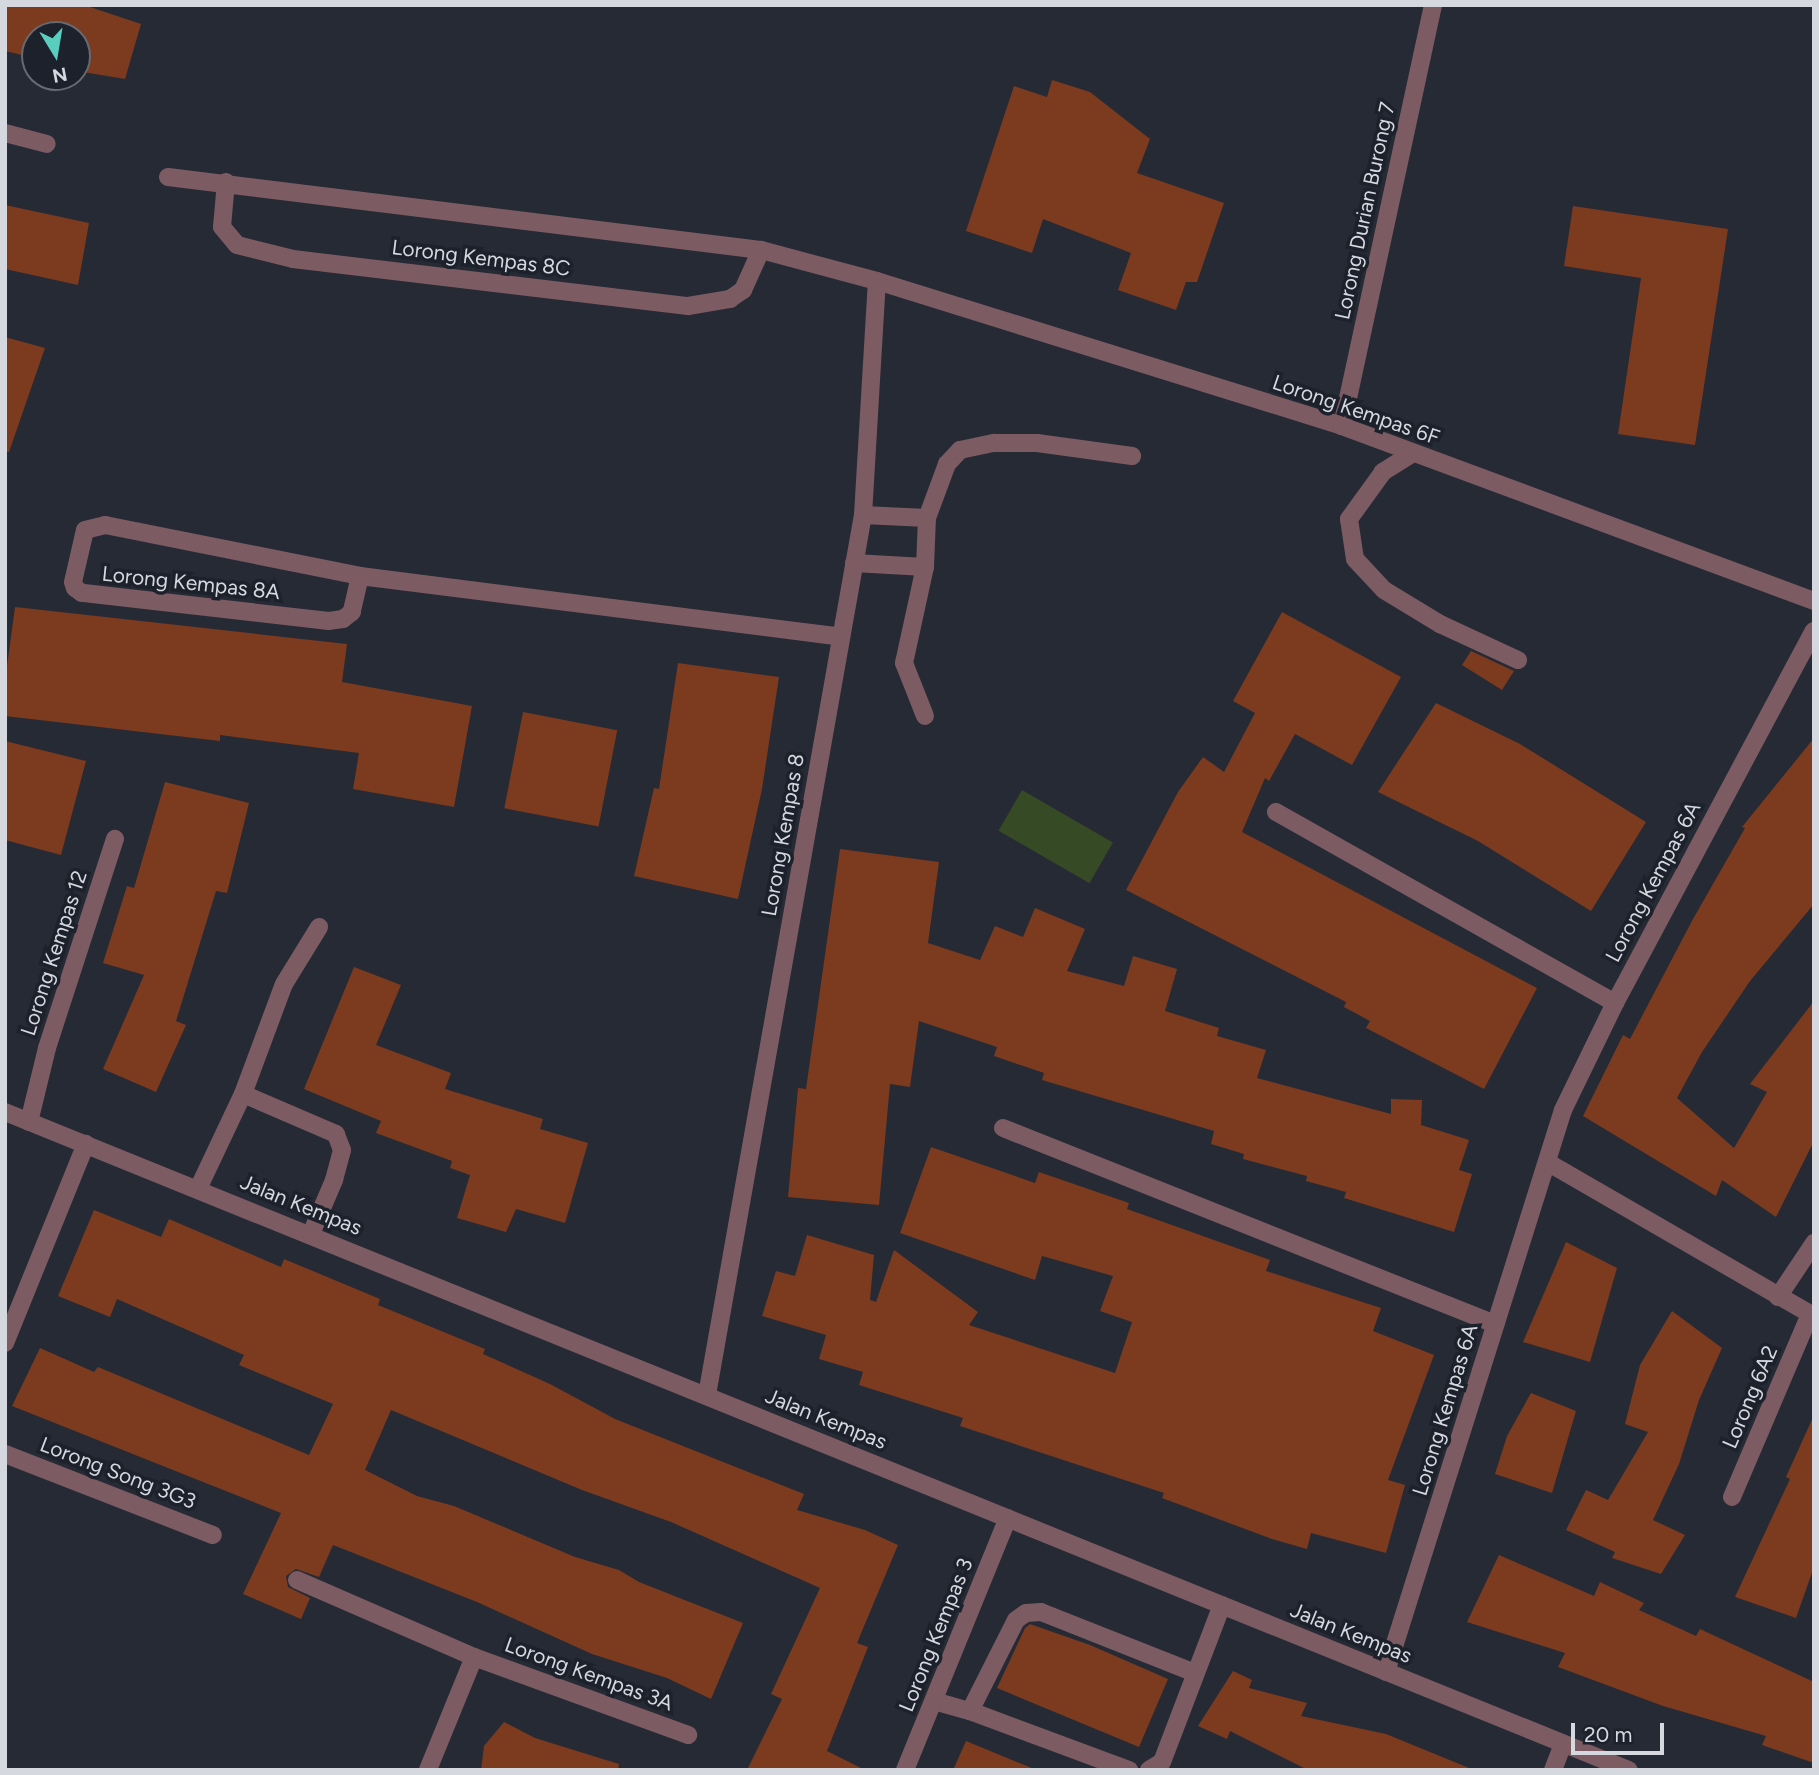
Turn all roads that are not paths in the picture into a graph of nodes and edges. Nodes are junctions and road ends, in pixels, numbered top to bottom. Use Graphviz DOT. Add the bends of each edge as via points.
graph roads {
  1 [pos="1433,5"];
  2 [pos="5,132"];
  3 [pos="47,144"];
  4 [pos="168,177"];
  5 [pos="226,182"];
  6 [pos="761,250"];
  7 [pos="877,281"];
  8 [pos="1342,426"];
  9 [pos="1413,453"];
  10 [pos="1132,456"];
  11 [pos="863,515"];
  12 [pos="927,518"];
  13 [pos="854,563"];
  14 [pos="925,567"];
  15 [pos="360,576"];
  16 [pos="1814,601"];
  17 [pos="1814,631"];
  18 [pos="841,637"];
  19 [pos="1518,660"];
  20 [pos="925,716"];
  21 [pos="1276,812"];
  22 [pos="115,839"];
  23 [pos="319,927"];
  24 [pos="1615,1003"];
  25 [pos="243,1094"];
  26 [pos="5,1112"];
  27 [pos="29,1122"];
  28 [pos="1003,1128"];
  29 [pos="86,1144"];
  30 [pos="1547,1162"];
  31 [pos="198,1189"];
  32 [pos="311,1234"];
  33 [pos="1814,1243"];
  34 [pos="1778,1297"];
  35 [pos="1812,1315"];
  36 [pos="1495,1324"];
  37 [pos="5,1343"];
  38 [pos="707,1395"];
  39 [pos="5,1454"];
  40 [pos="1732,1497"];
  41 [pos="1008,1518"];
  42 [pos="213,1535"];
  43 [pos="297,1580"];
  44 [pos="1222,1605"];
  45 [pos="474,1657"];
  46 [pos="1386,1672"];
  47 [pos="1195,1673"];
  48 [pos="934,1701"];
  49 [pos="970,1711"];
  50 [pos="688,1735"];
  51 [pos="1563,1744"];
  52 [pos="428,1770"];
  53 [pos="905,1770"];
  54 [pos="1129,1770"];
  55 [pos="1149,1770"];
  56 [pos="1553,1770"];
  57 [pos="1629,1770"];
  1 -- 8 [label="street, Lorong Durian Burong 7"];
  2 -- 3 [label="street"];
  4 -- 5 [label="street, Lorong Kempas 8C"];
  5 -- 6 [label="street, Lorong Kempas 8C"];
  5 -- 6 [label="street, Lorong Kempas 8C" via="222,227 237,245 293,259 688,306 730,299 743,290"];
  6 -- 7 [label="street, Lorong Kempas 8C"];
  7 -- 8 [label="street, Lorong Kempas 6F"];
  7 -- 11 [label="street, Lorong Kempas 8"];
  8 -- 9 [label="street, Lorong Kempas 6F"];
  9 -- 16 [label="street, Lorong Kempas 6F"];
  9 -- 19 [label="street" via="1384,472 1349,519 1355,559 1384,590 1440,624"];
  10 -- 12 [label="street" via="1037,443 994,443 960,450 947,464"];
  11 -- 12 [label="street"];
  11 -- 13 [label="street, Lorong Kempas 8"];
  12 -- 14 [label="street"];
  13 -- 14 [label="street"];
  13 -- 18 [label="street, Lorong Kempas 8"];
  14 -- 20 [label="street" via="904,663"];
  15 -- 15 [label="street, Lorong Kempas 8A" via="105,525 85,530 73,582 82,593 329,621 352,612"];
  15 -- 18 [label="street, Lorong Kempas 8A"];
  17 -- 24 [label="street, Lorong Kempas 6A"];
  18 -- 38 [label="street, Lorong Kempas 8"];
  21 -- 24 [label="street"];
  22 -- 27 [label="street, Lorong Kempas 12" via="47,1048"];
  23 -- 25 [label="street" via="284,985"];
  24 -- 30 [label="street, Lorong Kempas 6A" via="1563,1110"];
  25 -- 31 [label="street"];
  25 -- 32 [label="street" via="336,1134 342,1150"];
  26 -- 27 [label="street, Jalan Kempas"];
  27 -- 29 [label="street, Jalan Kempas"];
  28 -- 36 [label="street"];
  29 -- 31 [label="street, Jalan Kempas"];
  29 -- 37 [label="street"];
  30 -- 34 [label="street"];
  30 -- 36 [label="street, Lorong Kempas 6A"];
  31 -- 32 [label="street, Jalan Kempas"];
  32 -- 38 [label="street, Jalan Kempas"];
  33 -- 34 [label="street"];
  34 -- 35 [label="street"];
  35 -- 40 [label="street, Lorong 6A2"];
  36 -- 46 [label="street, Lorong Kempas 6A"];
  38 -- 41 [label="street, Jalan Kempas"];
  39 -- 42 [label="street, Lorong Song 3G3"];
  41 -- 44 [label="street, Jalan Kempas"];
  41 -- 48 [label="street, Lorong Kempas 3"];
  43 -- 45 [label="street, Lorong Kempas 3A"];
  44 -- 46 [label="street, Jalan Kempas"];
  44 -- 47 [label="street"];
  45 -- 50 [label="street, Lorong Kempas 3A"];
  45 -- 52 [label="street, Lorong Kempas 3A"];
  46 -- 51 [label="street, Jalan Kempas"];
  47 -- 49 [label="street" via="1041,1612 1026,1613 1016,1619"];
  47 -- 55 [label="street" via="1161,1762"];
  48 -- 49 [label="street"];
  48 -- 53 [label="street, Lorong Kempas 3"];
  49 -- 54 [label="street"];
  51 -- 56 [label="street"];
  51 -- 57 [label="street, Jalan Kempas"];
}
